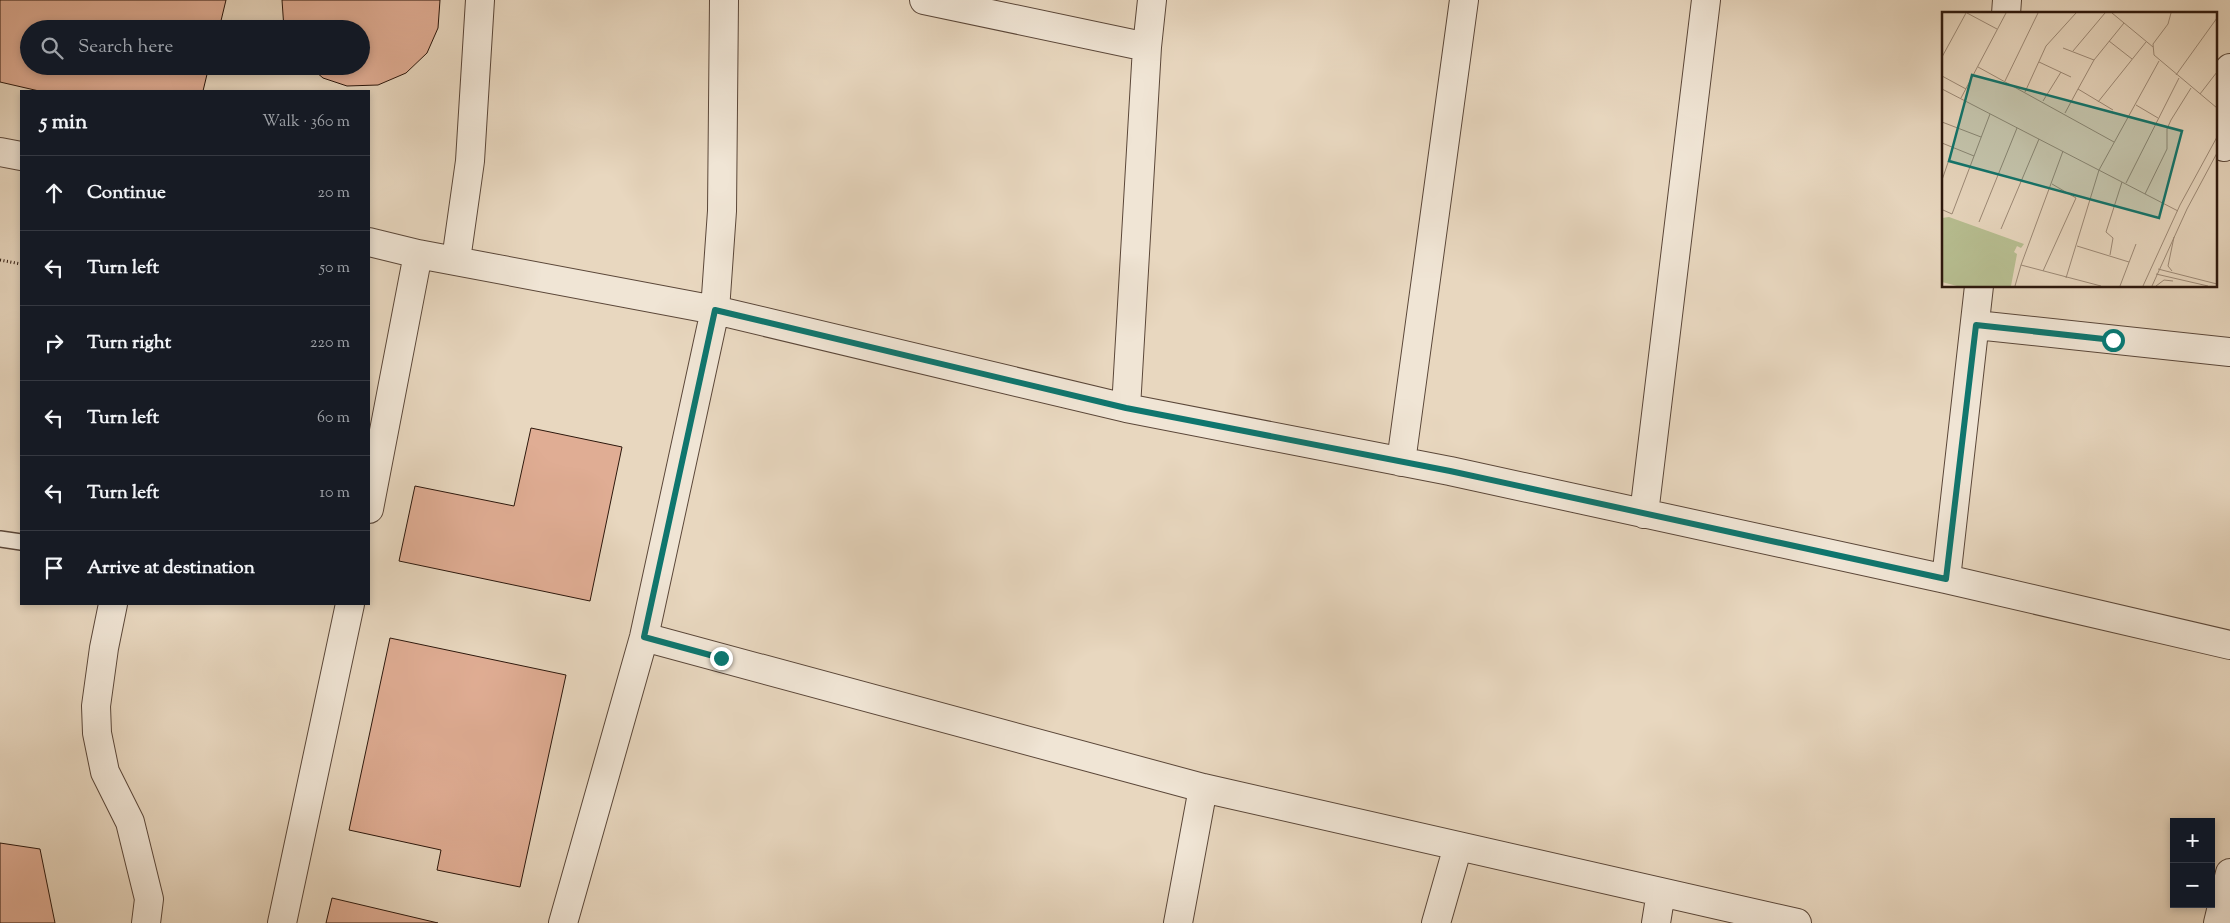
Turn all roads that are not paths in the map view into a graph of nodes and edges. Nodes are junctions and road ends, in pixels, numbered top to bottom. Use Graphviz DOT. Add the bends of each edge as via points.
graph roads {
  1 [pos="480,0"];
  2 [pos="724,0"];
  3 [pos="924,0"];
  4 [pos="1152,0"];
  5 [pos="1464,0"];
  6 [pos="1706,0"];
  7 [pos="1147,47"];
  8 [pos="2230,68"];
  9 [pos="2223,147"];
  10 [pos="0,152"];
  11 [pos="20,156"];
  12 [pos="370,242"];
  13 [pos="418,254"];
  14 [pos="456,260"];
  15 [pos="1979,288"];
  16 [pos="715,310"];
  17 [pos="1976,325"];
  18 [pos="2230,352"];
  19 [pos="1126,408"];
  20 [pos="1401,462"];
  21 [pos="370,504"];
  22 [pos="1644,514"];
  23 [pos="0,539"];
  24 [pos="20,542"];
  25 [pos="1946,579"];
  26 [pos="114,605"];
  27 [pos="350,605"];
  28 [pos="644,637"];
  29 [pos="2230,645"];
  30 [pos="1203,788"];
  31 [pos="1458,846"];
  32 [pos="2230,872"];
  33 [pos="1661,892"];
  34 [pos="146,923"];
  35 [pos="282,923"];
  36 [pos="563,923"];
  37 [pos="1178,923"];
  38 [pos="1436,923"];
  39 [pos="1656,923"];
  40 [pos="1796,923"];
  41 [pos="2218,923"];
  1 -- 14 [label="street" via="470,161"];
  2 -- 16 [label="street" via="722,211"];
  3 -- 7 [label="street"];
  4 -- 7 [label="street"];
  5 -- 20 [label="street"];
  6 -- 22 [label="street"];
  7 -- 19 [label="street"];
  8 -- 9 [label="street"];
  10 -- 11 [label="street"];
  12 -- 13 [label="street"];
  13 -- 14 [label="street"];
  13 -- 21 [label="street"];
  14 -- 16 [label="street"];
  15 -- 17 [label="street"];
  16 -- 19 [label="street"];
  16 -- 28 [label="street"];
  17 -- 18 [label="street"];
  17 -- 25 [label="street"];
  19 -- 20 [label="street"];
  20 -- 22 [label="street"];
  22 -- 25 [label="street"];
  23 -- 24 [label="lane"];
  25 -- 29 [label="street"];
  26 -- 34 [label="street" via="96,706 97,732 106,772 130,822 149,899"];
  27 -- 35 [label="street"];
  28 -- 30 [label="street"];
  28 -- 36 [label="street"];
  30 -- 31 [label="street"];
  30 -- 37 [label="street"];
  31 -- 33 [label="street"];
  31 -- 38 [label="street"];
  32 -- 41 [label="street"];
  33 -- 39 [label="street"];
  33 -- 40 [label="street"];
}
